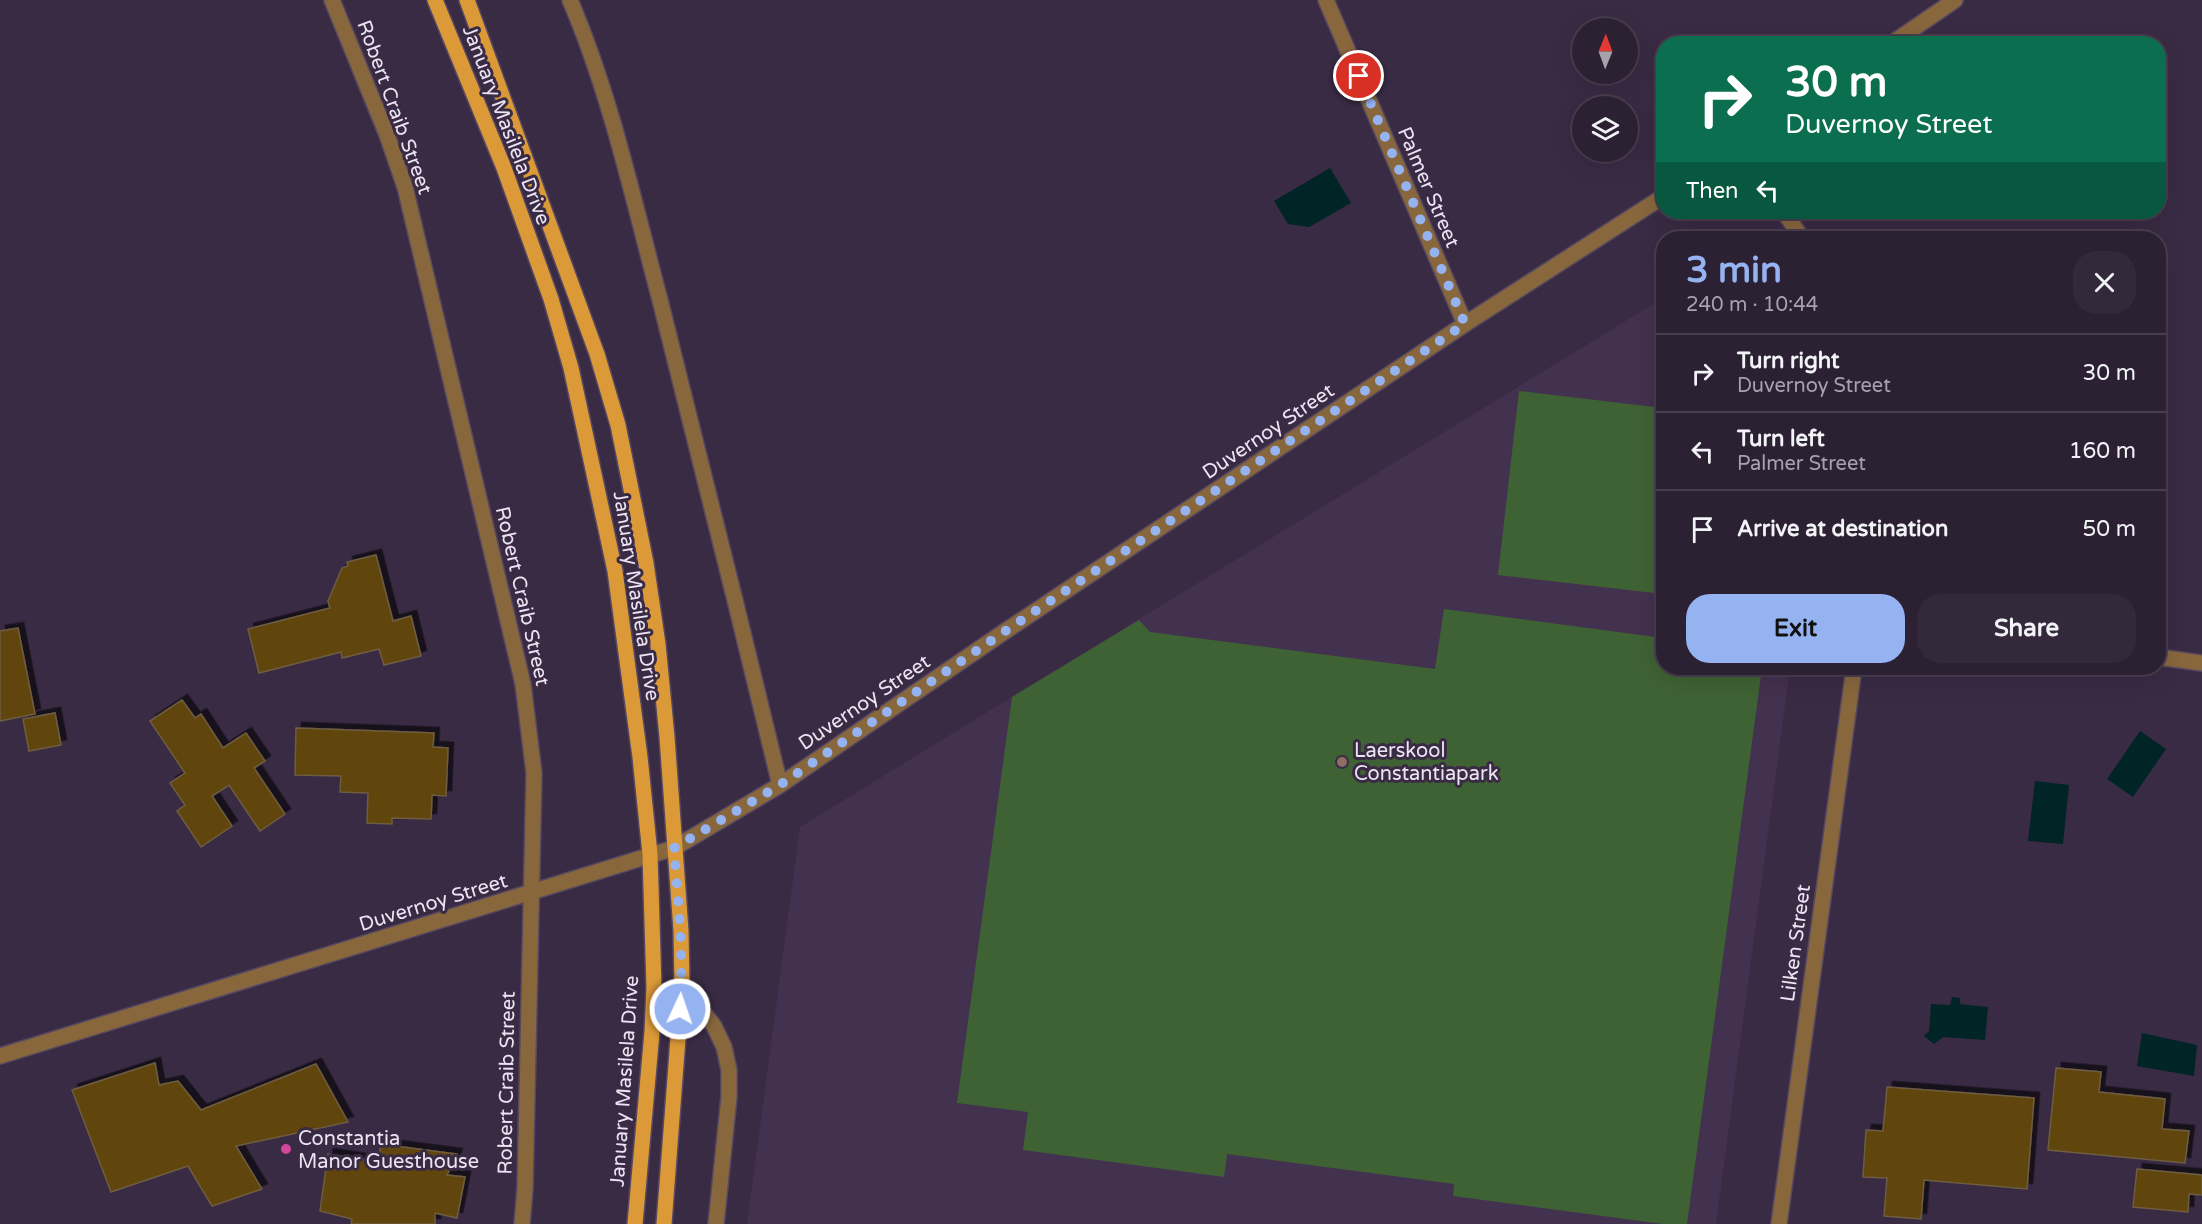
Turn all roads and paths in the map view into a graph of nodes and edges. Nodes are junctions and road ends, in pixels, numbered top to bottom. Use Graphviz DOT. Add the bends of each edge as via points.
graph roads {
  1 [pos="332,0"];
  2 [pos="435,0"];
  3 [pos="467,0"];
  4 [pos="570,0"];
  5 [pos="1326,0"];
  6 [pos="1955,0"];
  7 [pos="1903,36"];
  8 [pos="1656,201"];
  9 [pos="1465,324"];
  10 [pos="2166,658"];
  11 [pos="2202,663"];
  12 [pos="1853,675"];
  13 [pos="780,785"];
  14 [pos="674,848"];
  15 [pos="650,855"];
  16 [pos="531,894"];
  17 [pos="682,985"];
  18 [pos="0,1056"];
  19 [pos="522,1224"];
  20 [pos="635,1224"];
  21 [pos="664,1224"];
  22 [pos="717,1224"];
  23 [pos="1779,1224"];
  1 -- 16 [label="street, Robert Craib Street" via="405,187 523,684 534,773"];
  2 -- 15 [label="main road, January Masilela Drive" via="504,168 571,368 615,571"];
  3 -- 14 [label="main road, January Masilela Drive" via="579,304 618,425 658,644"];
  4 -- 13 [label="street" via="611,114 696,436"];
  5 -- 9 [label="street, Palmer Street"];
  6 -- 7 [label="street"];
  8 -- 9 [label="street, Duvernoy Street"];
  9 -- 13 [label="street, Duvernoy Street"];
  10 -- 11 [label="street"];
  12 -- 23 [label="street, Lilken Street"];
  13 -- 14 [label="street, Duvernoy Street"];
  14 -- 15 [label="street, Duvernoy Street"];
  14 -- 17 [label="main road, January Masilela Drive"];
  15 -- 16 [label="street, Duvernoy Street"];
  15 -- 20 [label="main road, January Masilela Drive" via="653,1010"];
  16 -- 18 [label="street, Duvernoy Street"];
  16 -- 19 [label="street, Robert Craib Street"];
  17 -- 21 [label="main road, January Masilela Drive"];
  17 -- 22 [label="street" via="714,1026 729,1070"];
}
